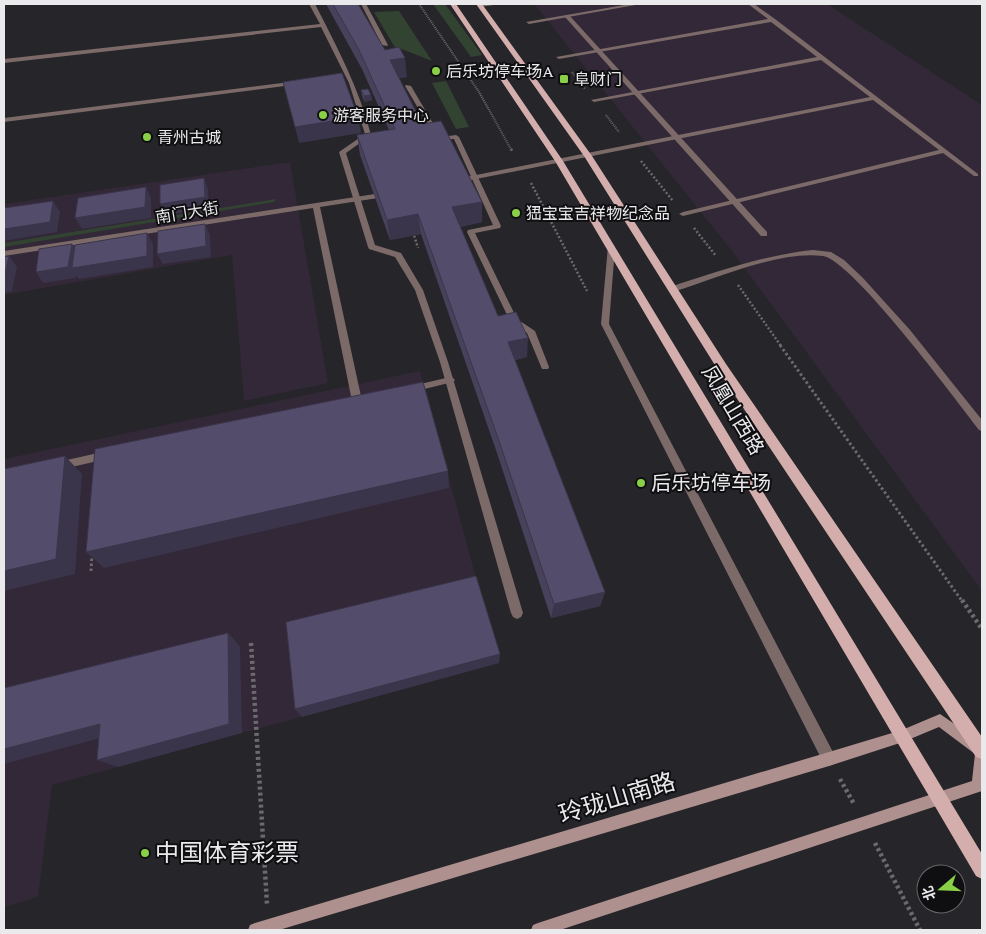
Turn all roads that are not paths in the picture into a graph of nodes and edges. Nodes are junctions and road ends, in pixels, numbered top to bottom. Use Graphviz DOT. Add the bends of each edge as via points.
graph roads {
  1 [pos="312,4"];
  2 [pos="363,4"];
  3 [pos="453,4"];
  4 [pos="498,4"];
  5 [pos="638,4"];
  6 [pos="751,4"];
  7 [pos="480,5"];
  8 [pos="567,16"];
  9 [pos="773,20"];
  10 [pos="529,22"];
  11 [pos="323,25"];
  12 [pos="385,45"];
  13 [pos="598,50"];
  14 [pos="560,57"];
  15 [pos="823,58"];
  16 [pos="4,61"];
  17 [pos="350,76"];
  18 [pos="340,77"];
  19 [pos="311,81"];
  20 [pos="408,86"];
  21 [pos="636,93"];
  22 [pos="874,98"];
  23 [pos="594,100"];
  24 [pos="4,120"];
  25 [pos="677,138"];
  26 [pos="944,150"];
  27 [pos="588,156"];
  28 [pos="559,161"];
  29 [pos="976,175"];
  30 [pos="474,178"];
  31 [pos="461,180"];
  32 [pos="374,196"];
  33 [pos="357,199"];
  34 [pos="734,201"];
  35 [pos="316,206"];
  36 [pos="682,214"];
  37 [pos="764,234"];
  38 [pos="612,248"];
  39 [pos="4,254"];
  40 [pos="673,289"];
  41 [pos="545,367"];
  42 [pos="450,380"];
  43 [pos="403,390"];
  44 [pos="357,401"];
  45 [pos="982,427"];
  46 [pos="119,452"];
  47 [pos="52,467"];
  48 [pos="517,613"];
  49 [pos="903,736"];
  50 [pos="982,751"];
  51 [pos="829,758"];
  52 [pos="942,800"];
  53 [pos="982,870"];
  54 [pos="255,930"];
  55 [pos="538,930"];
  1 -- 11 [label="street"];
  2 -- 12 [label="street"];
  3 -- 28 [label="main road, 凤凰山西路"];
  4 -- 7 [label="street"];
  5 -- 8 [label="street"];
  6 -- 9 [label="street"];
  7 -- 27 [label="main road, 凤凰山西路"];
  8 -- 10 [label="street"];
  8 -- 13 [label="street"];
  9 -- 13 [label="street"];
  9 -- 15 [label="street"];
  11 -- 16 [label="street"];
  11 -- 17 [label="street"];
  13 -- 14 [label="street"];
  13 -- 21 [label="street"];
  15 -- 21 [label="street"];
  15 -- 22 [label="street"];
  17 -- 18 [label="street"];
  17 -- 33 [label="street" via="361,103 368,135 342,152"];
  19 -- 24 [label="street"];
  20 -- 30 [label="street" via="439,139 456,137"];
  21 -- 23 [label="street"];
  21 -- 25 [label="street"];
  22 -- 25 [label="street"];
  22 -- 26 [label="street"];
  25 -- 27 [label="street"];
  25 -- 34 [label="street"];
  26 -- 29 [label="street"];
  26 -- 34 [label="street"];
  27 -- 28 [label="street"];
  27 -- 40 [label="main road, 凤凰山西路"];
  28 -- 30 [label="street"];
  28 -- 38 [label="main road, 凤凰山西路"];
  30 -- 31 [label="street"];
  30 -- 41 [label="street" via="497,226 472,232 514,321 531,331"];
  32 -- 33 [label="street, 南门大街"];
  33 -- 35 [label="street, 南门大街"];
  33 -- 42 [label="street" via="372,247 398,255 419,290"];
  34 -- 36 [label="street"];
  34 -- 37 [label="street"];
  35 -- 39 [label="street, 南门大街"];
  35 -- 44 [label="street"];
  38 -- 49 [label="main road, 凤凰山西路"];
  38 -- 51 [label="street" via="605,324"];
  40 -- 45 [label="street" via="727,271 803,252 829,254 861,278"];
  40 -- 50 [label="main road, 凤凰山西路" via="722,367"];
  42 -- 43 [label="street"];
  42 -- 48 [label="street"];
  46 -- 47 [label="street"];
  49 -- 50 [label="main road, 玲珑山南路" via="940,720"];
  49 -- 51 [label="main road, 玲珑山南路"];
  49 -- 52 [label="main road, 凤凰山西路"];
  50 -- 52 [label="main road" via="978,786"];
  51 -- 54 [label="main road, 玲珑山南路"];
  52 -- 53 [label="main road, 凤凰山西路"];
  52 -- 55 [label="main road"];
}
